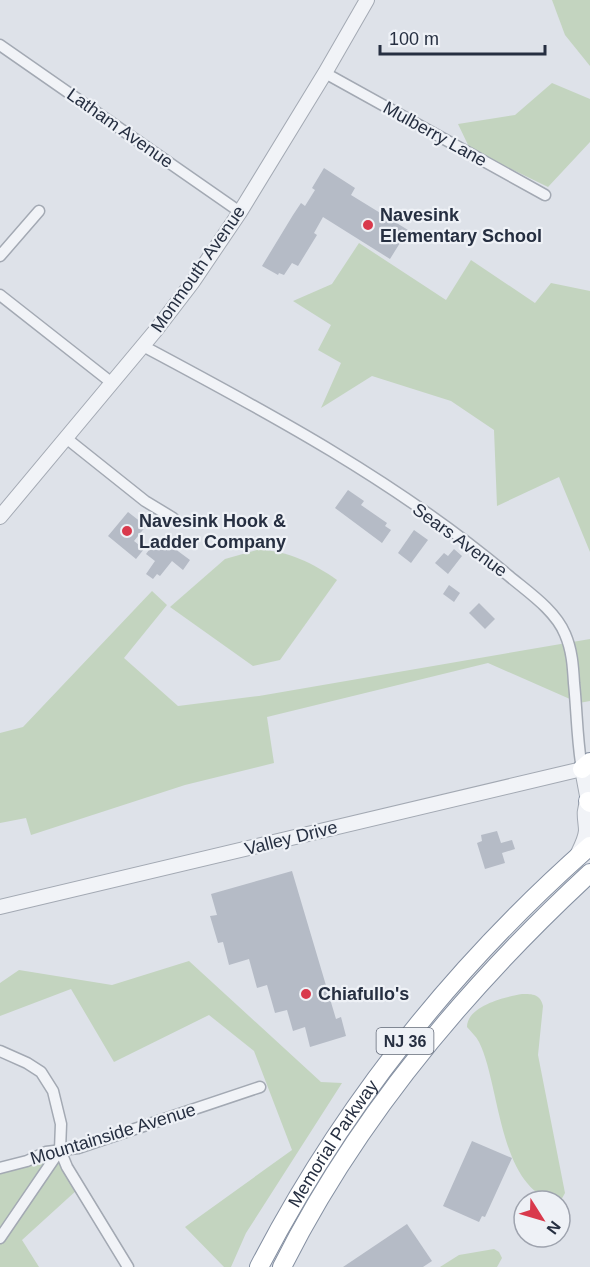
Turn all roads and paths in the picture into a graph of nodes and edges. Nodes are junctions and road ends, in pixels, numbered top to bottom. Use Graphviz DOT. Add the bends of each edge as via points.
graph roads {
  1 [pos="367,0"];
  2 [pos="0,45"];
  3 [pos="325,74"];
  4 [pos="545,195"];
  5 [pos="39,211"];
  6 [pos="240,212"];
  7 [pos="0,256"];
  8 [pos="0,294"];
  9 [pos="143,346"];
  10 [pos="112,383"];
  11 [pos="66,438"];
  12 [pos="0,517"];
  13 [pos="173,518"];
  14 [pos="587,767"];
  15 [pos="589,802"];
  16 [pos="590,846"];
  17 [pos="575,859"];
  18 [pos="589,874"];
  19 [pos="0,907"];
  20 [pos="0,1051"];
  21 [pos="260,1087"];
  22 [pos="60,1150"];
  23 [pos="0,1168"];
  24 [pos="0,1238"];
  25 [pos="128,1267"];
  26 [pos="259,1267"];
  27 [pos="282,1267"];
  1 -- 3 [label="street, Monmouth Avenue"];
  2 -- 6 [label="street, Latham Avenue"];
  3 -- 4 [label="street, Mulberry Lane"];
  3 -- 6 [label="street, Monmouth Avenue"];
  5 -- 7 [label="street"];
  6 -- 9 [label="street, Monmouth Avenue"];
  8 -- 10 [label="street"];
  9 -- 10 [label="street, Monmouth Avenue"];
  9 -- 14 [label="street, Sears Avenue" via="258,407 363,472 454,532 542,604 562,628 572,651"];
  10 -- 11 [label="street, Monmouth Avenue"];
  11 -- 12 [label="street, Monmouth Avenue"];
  11 -- 13 [label="street" via="145,501"];
  14 -- 15 [label="street, Sears Avenue"];
  14 -- 19 [label="street, Valley Drive"];
  15 -- 17 [label="street, Sears Avenue" via="584,809 584,844"];
  16 -- 17 [label="highway, Memorial Parkway / NJ 36"];
  17 -- 26 [label="highway, Memorial Parkway / NJ 36" via="473,960 398,1050 326,1151"];
  18 -- 27 [label="highway, Memorial Parkway / NJ 36" via="517,943 414,1062 351,1150"];
  20 -- 22 [label="street" via="27,1063 48,1081 59,1108"];
  21 -- 22 [label="street, Mountainside Avenue" via="78,1148"];
  22 -- 23 [label="street, Mountainside Avenue"];
  22 -- 24 [label="street"];
  22 -- 25 [label="street"];
}
